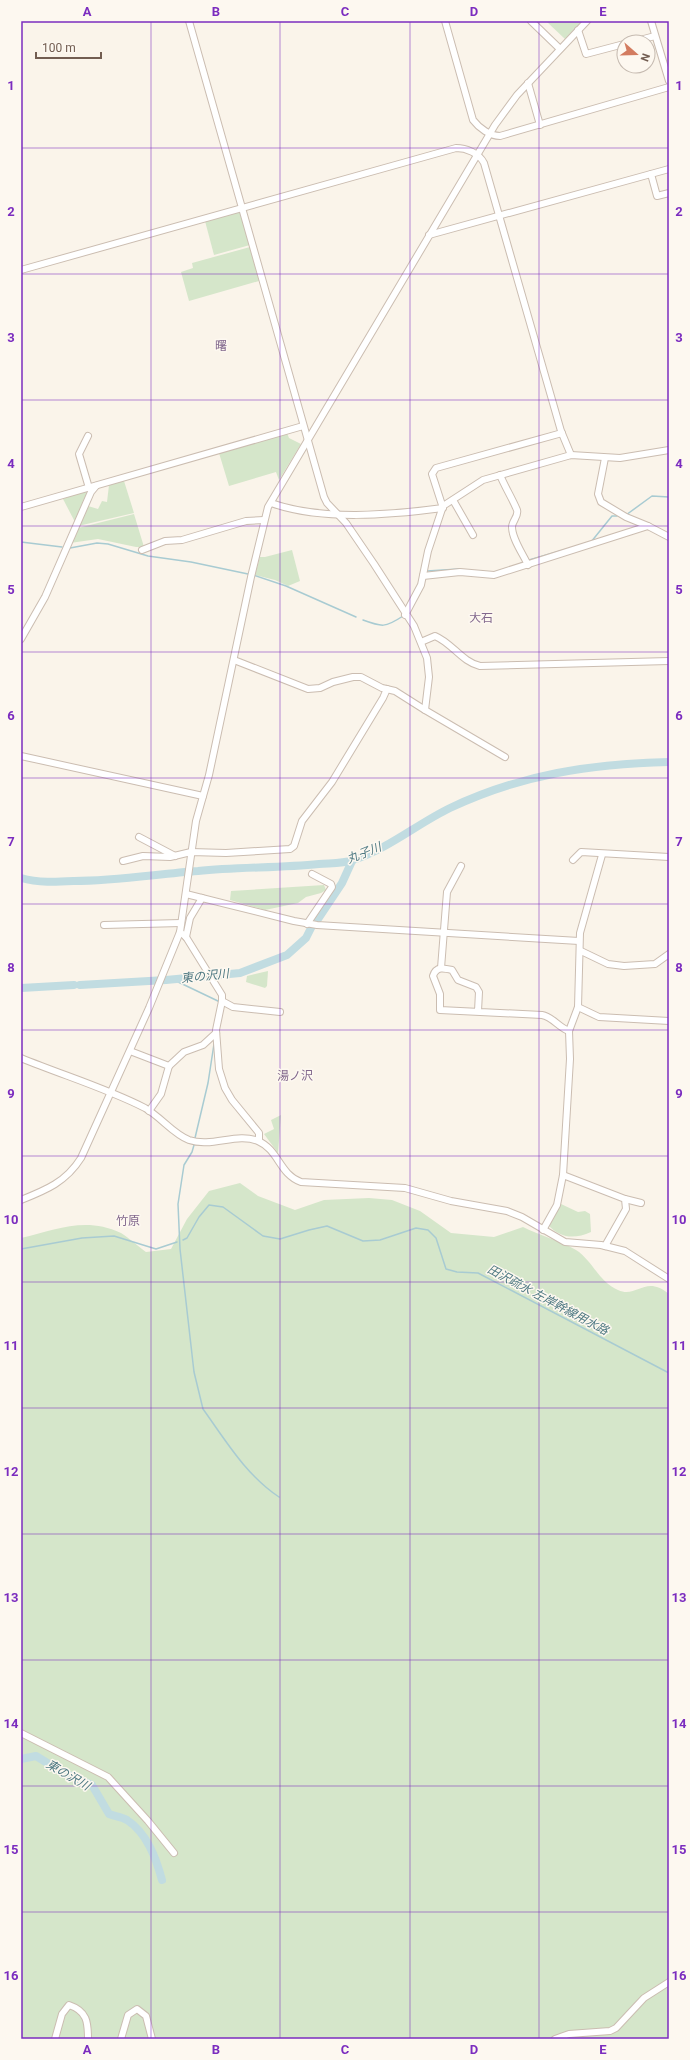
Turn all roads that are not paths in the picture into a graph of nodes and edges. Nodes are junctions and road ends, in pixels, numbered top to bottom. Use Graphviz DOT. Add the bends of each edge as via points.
graph roads {
  1 [pos="189,21"];
  2 [pos="445,21"];
  3 [pos="531,21"];
  4 [pos="587,21"];
  5 [pos="651,21"];
  6 [pos="578,30"];
  7 [pos="654,34"];
  8 [pos="656,39"];
  9 [pos="616,46"];
  10 [pos="560,49"];
  11 [pos="669,81"];
  12 [pos="528,83"];
  13 [pos="669,87"];
  14 [pos="540,125"];
  15 [pos="489,133"];
  16 [pos="476,154"];
  17 [pos="669,169"];
  18 [pos="650,174"];
  19 [pos="669,193"];
  20 [pos="242,207"];
  21 [pos="499,217"];
  22 [pos="429,235"];
  23 [pos="21,270"];
  24 [pos="303,426"];
  25 [pos="562,433"];
  26 [pos="88,436"];
  27 [pos="307,441"];
  28 [pos="669,450"];
  29 [pos="571,455"];
  30 [pos="605,458"];
  31 [pos="500,476"];
  32 [pos="96,486"];
  33 [pos="89,488"];
  34 [pos="453,500"];
  35 [pos="271,503"];
  36 [pos="21,507"];
  37 [pos="442,508"];
  38 [pos="336,514"];
  39 [pos="264,520"];
  40 [pos="648,526"];
  41 [pos="473,535"];
  42 [pos="669,537"];
  43 [pos="142,550"];
  44 [pos="528,565"];
  45 [pos="423,576"];
  46 [pos="405,615"];
  47 [pos="21,639"];
  48 [pos="421,642"];
  49 [pos="234,660"];
  50 [pos="669,661"];
  51 [pos="387,689"];
  52 [pos="426,710"];
  53 [pos="21,756"];
  54 [pos="505,757"];
  55 [pos="203,796"];
  56 [pos="139,837"];
  57 [pos="191,852"];
  58 [pos="602,855"];
  59 [pos="175,856"];
  60 [pos="669,857"];
  61 [pos="573,860"];
  62 [pos="123,861"];
  63 [pos="461,866"];
  64 [pos="312,874"];
  65 [pos="187,892"];
  66 [pos="202,898"];
  67 [pos="181,923"];
  68 [pos="307,924"];
  69 [pos="104,925"];
  70 [pos="180,932"];
  71 [pos="444,932"];
  72 [pos="186,937"];
  73 [pos="579,941"];
  74 [pos="581,951"];
  75 [pos="669,954"];
  76 [pos="441,968"];
  77 [pos="222,1002"];
  78 [pos="578,1007"];
  79 [pos="478,1011"];
  80 [pos="280,1012"];
  81 [pos="669,1021"];
  82 [pos="569,1031"];
  83 [pos="216,1033"];
  84 [pos="130,1051"];
  85 [pos="21,1058"];
  86 [pos="169,1066"];
  87 [pos="111,1093"];
  88 [pos="150,1111"];
  89 [pos="259,1141"];
  90 [pos="563,1174"];
  91 [pos="21,1200"];
  92 [pos="625,1200"];
  93 [pos="641,1203"];
  94 [pos="543,1230"];
  95 [pos="604,1246"];
  96 [pos="669,1279"];
  97 [pos="21,1734"];
  98 [pos="174,1854"];
  99 [pos="669,1982"];
  100 [pos="55,2039"];
  101 [pos="88,2039"];
  102 [pos="121,2039"];
  103 [pos="152,2039"];
  104 [pos="555,2039"];
  1 -- 20 [label="street"];
  2 -- 15 [label="street" via="474,120"];
  3 -- 10 [label="street"];
  4 -- 6 [label="street"];
  5 -- 7 [label="street"];
  6 -- 9 [label="street" via="586,54"];
  6 -- 10 [label="street"];
  8 -- 11 [label="street"];
  10 -- 12 [label="street"];
  12 -- 14 [label="street"];
  12 -- 15 [label="street" via="502,113"];
  13 -- 14 [label="street"];
  14 -- 15 [label="street" via="500,136"];
  15 -- 16 [label="street"];
  16 -- 20 [label="street" via="463,148 456,148"];
  16 -- 21 [label="street" via="484,163"];
  16 -- 22 [label="street"];
  17 -- 18 [label="street"];
  18 -- 19 [label="street" via="654,197"];
  18 -- 21 [label="street"];
  20 -- 23 [label="street"];
  20 -- 24 [label="street"];
  21 -- 22 [label="street"];
  21 -- 25 [label="street"];
  22 -- 27 [label="street"];
  24 -- 27 [label="street"];
  24 -- 32 [label="street"];
  25 -- 29 [label="street"];
  25 -- 37 [label="street" via="436,468 432,474"];
  26 -- 33 [label="street" via="79,454"];
  27 -- 35 [label="street"];
  27 -- 38 [label="street" via="326,503"];
  28 -- 30 [label="street"];
  29 -- 30 [label="street"];
  29 -- 31 [label="street"];
  30 -- 40 [label="street" via="598,494 601,502"];
  31 -- 34 [label="street" via="483,480"];
  31 -- 44 [label="street" via="517,510 512,528"];
  32 -- 33 [label="street"];
  32 -- 47 [label="street" via="91,492 42,603"];
  33 -- 36 [label="street"];
  34 -- 37 [label="street"];
  34 -- 41 [label="street"];
  35 -- 38 [label="street" via="310,512"];
  35 -- 39 [label="street"];
  37 -- 38 [label="street" via="396,513"];
  37 -- 45 [label="street"];
  38 -- 46 [label="street" via="346,523"];
  39 -- 43 [label="street" via="246,521 182,540 165,541"];
  39 -- 49 [label="street"];
  40 -- 42 [label="street"];
  40 -- 44 [label="street"];
  44 -- 45 [label="street" via="494,575 460,572"];
  45 -- 46 [label="street"];
  46 -- 48 [label="street" via="414,626"];
  48 -- 50 [label="street" via="435,636 442,638 469,662 480,666"];
  48 -- 52 [label="street" via="427,658 429,677"];
  49 -- 51 [label="street" via="308,689 320,688 353,677 367,679"];
  49 -- 55 [label="street"];
  51 -- 52 [label="street" via="402,694"];
  51 -- 57 [label="street" via="332,782 302,821 294,846 290,849 226,853"];
  52 -- 54 [label="street"];
  53 -- 55 [label="street"];
  55 -- 57 [label="street"];
  56 -- 59 [label="street"];
  57 -- 59 [label="street"];
  57 -- 65 [label="street"];
  58 -- 60 [label="street"];
  58 -- 61 [label="street" via="581,852"];
  58 -- 73 [label="street" via="581,922"];
  59 -- 62 [label="street" via="143,856"];
  63 -- 71 [label="street" via="447,892"];
  64 -- 68 [label="street" via="332,887"];
  65 -- 66 [label="street"];
  65 -- 67 [label="street"];
  66 -- 68 [label="street"];
  66 -- 72 [label="street" via="190,918"];
  67 -- 69 [label="street"];
  67 -- 70 [label="street"];
  68 -- 71 [label="street"];
  70 -- 72 [label="street"];
  70 -- 84 [label="street"];
  71 -- 73 [label="street"];
  71 -- 76 [label="street"];
  72 -- 77 [label="street" via="222,995"];
  73 -- 74 [label="street"];
  74 -- 75 [label="street" via="602,962 620,966 655,964"];
  74 -- 78 [label="street"];
  76 -- 79 [label="street" via="452,970 459,982 476,987"];
  76 -- 79 [label="street" via="434,976 440,994 440,1010"];
  77 -- 80 [label="street" via="233,1007"];
  77 -- 83 [label="street"];
  78 -- 81 [label="street" via="599,1017"];
  78 -- 82 [label="street"];
  79 -- 82 [label="street" via="548,1016 562,1029"];
  82 -- 90 [label="street" via="570,1059"];
  83 -- 86 [label="street" via="203,1045 184,1052"];
  83 -- 89 [label="street" via="219,1069 225,1088 259,1132"];
  84 -- 86 [label="street"];
  84 -- 87 [label="street"];
  85 -- 87 [label="street"];
  86 -- 88 [label="street" via="161,1094"];
  87 -- 88 [label="street"];
  87 -- 91 [label="street" via="74,1169 67,1177"];
  88 -- 89 [label="street" via="188,1140 206,1143 245,1138"];
  89 -- 94 [label="street" via="270,1150 288,1176 301,1182 405,1188 451,1201 507,1210"];
  90 -- 92 [label="street"];
  90 -- 94 [label="street" via="557,1205"];
  92 -- 93 [label="street"];
  92 -- 95 [label="street" via="626,1209"];
  94 -- 95 [label="street" via="565,1242"];
  95 -- 96 [label="street" via="625,1251"];
  97 -- 98 [label="street" via="108,1777"];
  99 -- 104 [label="street" via="644,1998 616,2028 610,2031 569,2034"];
  100 -- 101 [label="street" via="62,2014 69,2005 83,2012"];
  102 -- 103 [label="street" via="128,2015 137,2009 146,2016"];
}
